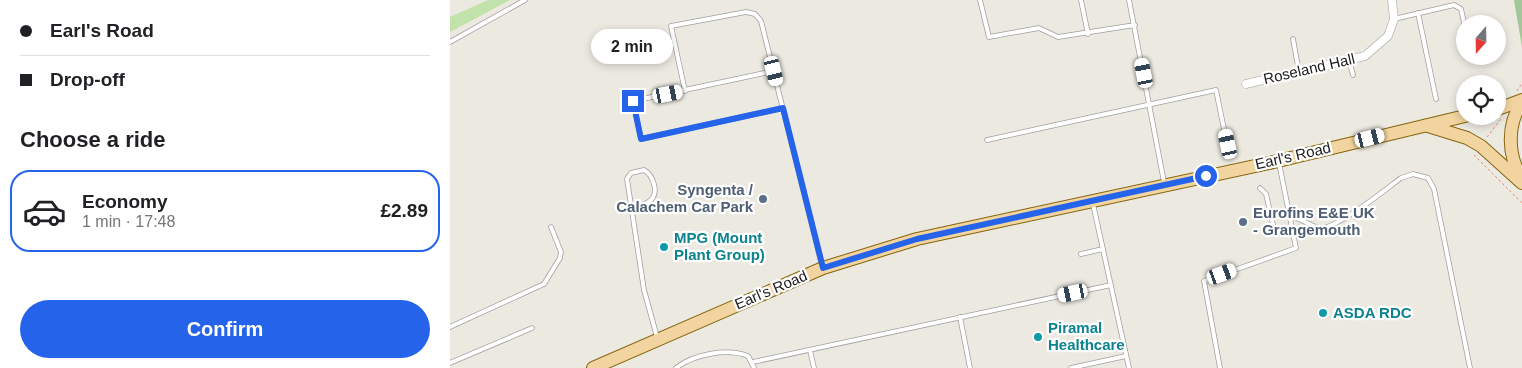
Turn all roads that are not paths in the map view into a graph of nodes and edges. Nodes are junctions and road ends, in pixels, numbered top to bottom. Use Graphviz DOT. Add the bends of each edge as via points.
graph roads {
  1 [pos="525,0"];
  2 [pos="980,0"];
  3 [pos="1081,0"];
  4 [pos="1129,0"];
  5 [pos="1392,0"];
  6 [pos="1418,13"];
  7 [pos="1463,15"];
  8 [pos="1394,19"];
  9 [pos="1135,25"];
  10 [pos="1088,34"];
  11 [pos="1292,39"];
  12 [pos="450,42"];
  13 [pos="1349,60"];
  14 [pos="774,71"];
  15 [pos="1298,72"];
  16 [pos="1353,75"];
  17 [pos="1246,84"];
  18 [pos="685,91"];
  19 [pos="1436,98"];
  20 [pos="1520,98"];
  21 [pos="1150,104"];
  22 [pos="1506,105"];
  23 [pos="783,108"];
  24 [pos="1456,118"];
  25 [pos="1424,125"];
  26 [pos="987,140"];
  27 [pos="1228,144"];
  28 [pos="1278,161"];
  29 [pos="1522,178"];
  30 [pos="1522,183"];
  31 [pos="1164,184"];
  32 [pos="1260,188"];
  33 [pos="1092,202"];
  34 [pos="631,207"];
  35 [pos="1291,216"];
  36 [pos="551,227"];
  37 [pos="1293,228"];
  38 [pos="1103,249"];
  39 [pos="1081,254"];
  40 [pos="823,268"];
  41 [pos="1111,285"];
  42 [pos="960,317"];
  43 [pos="450,327"];
  44 [pos="532,328"];
  45 [pos="657,340"];
  46 [pos="810,350"];
  47 [pos="1126,356"];
  48 [pos="753,362"];
  49 [pos="450,363"];
  50 [pos="593,368"];
  51 [pos="676,368"];
  52 [pos="754,368"];
  53 [pos="814,368"];
  54 [pos="970,368"];
  55 [pos="1071,368"];
  56 [pos="1129,368"];
  57 [pos="1220,368"];
  58 [pos="1470,368"];
  1 -- 12 [label="lane"];
  2 -- 10 [label="lane" via="989,38 1039,28 1058,37"];
  3 -- 10 [label="lane"];
  4 -- 9 [label="lane"];
  5 -- 8 [label="street"];
  6 -- 7 [label="lane" via="1458,6"];
  6 -- 8 [label="lane"];
  6 -- 19 [label="lane"];
  8 -- 13 [label="street, Roseland Hall" via="1388,36 1366,56"];
  9 -- 10 [label="lane"];
  9 -- 21 [label="lane"];
  11 -- 15 [label="lane"];
  13 -- 15 [label="street, Roseland Hall"];
  13 -- 16 [label="lane"];
  14 -- 18 [label="lane"];
  14 -- 18 [label="lane" via="761,21 755,14 746,12 671,26"];
  14 -- 23 [label="lane"];
  15 -- 17 [label="street, Roseland Hall"];
  18 -- 23 [label="lane" via="633,101 641,139"];
  20 -- 22 [label="main road"];
  20 -- 29 [label="main road" via="1511,148 1512,160"];
  21 -- 26 [label="lane"];
  21 -- 27 [label="lane" via="1216,90"];
  21 -- 31 [label="lane"];
  23 -- 40 [label="lane"];
  24 -- 25 [label="main road, Earl's Road"];
  25 -- 28 [label="main road, Earl's Road"];
  25 -- 30 [label="main road" via="1481,146"];
  28 -- 31 [label="main road, Earl's Road"];
  28 -- 35 [label="lane"];
  31 -- 33 [label="main road, Earl's Road"];
  32 -- 37 [label="lane" via="1266,194 1274,229 1282,232"];
  33 -- 38 [label="lane"];
  33 -- 40 [label="main road, Earl's Road" via="917,239"];
  34 -- 34 [label="lane" via="626,179 631,173 644,170 650,175 655,191 653,197 646,204"];
  34 -- 45 [label="lane" via="644,290"];
  35 -- 37 [label="lane"];
  35 -- 58 [label="lane" via="1319,228 1336,224 1401,178 1413,174 1428,178 1434,189"];
  36 -- 43 [label="lane" via="561,252 544,284"];
  37 -- 57 [label="lane" via="1296,248 1204,281"];
  38 -- 39 [label="lane"];
  38 -- 41 [label="lane"];
  40 -- 45 [label="main road, Earl's Road"];
  41 -- 42 [label="lane"];
  41 -- 47 [label="lane"];
  42 -- 46 [label="lane"];
  42 -- 54 [label="lane"];
  44 -- 49 [label="lane"];
  45 -- 50 [label="main road, Earl's Road"];
  46 -- 48 [label="lane"];
  46 -- 53 [label="lane"];
  47 -- 55 [label="lane"];
  47 -- 56 [label="lane"];
  48 -- 51 [label="lane" via="738,352 718,353 696,357"];
  48 -- 52 [label="lane"];
}
